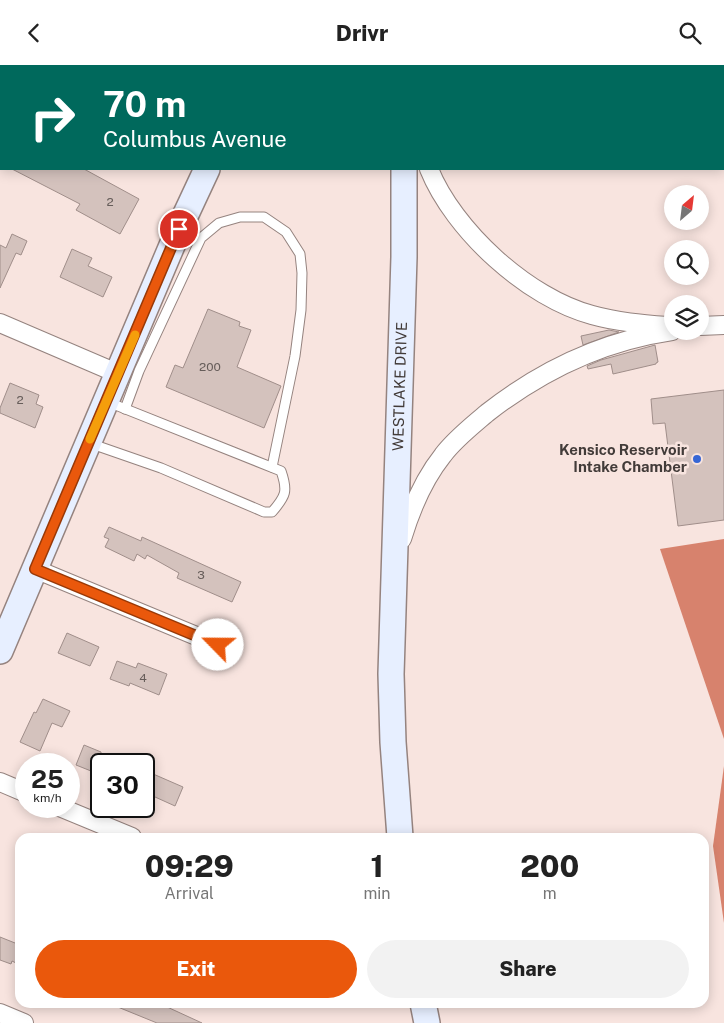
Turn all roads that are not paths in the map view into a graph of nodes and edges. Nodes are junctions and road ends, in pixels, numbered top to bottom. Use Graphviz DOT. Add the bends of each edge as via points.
graph roads {
  1 [pos="202,170"];
  2 [pos="404,170"];
  3 [pos="430,170"];
  4 [pos="0,323"];
  5 [pos="664,325"];
  6 [pos="664,333"];
  7 [pos="119,374"];
  8 [pos="116,405"];
  9 [pos="89,443"];
  10 [pos="272,467"];
  11 [pos="35,569"];
  12 [pos="393,604"];
  13 [pos="218,645"];
  14 [pos="0,651"];
  15 [pos="0,782"];
  16 [pos="15,788"];
  17 [pos="80,816"];
  18 [pos="122,833"];
  19 [pos="400,833"];
  20 [pos="425,1008"];
  21 [pos="0,1013"];
  22 [pos="24,1023"];
  23 [pos="427,1023"];
  1 -- 7 [label="street"];
  2 -- 12 [label="street, WESTLAKE DRIVE"];
  3 -- 5 [label="street" via="447,203 470,233 494,257 552,299 591,315"];
  4 -- 7 [label="street"];
  6 -- 12 [label="street, WESTLAKE DRIVE" via="597,350 564,363 501,403 444,453 425,481 410,513 400,546"];
  7 -- 8 [label="street"];
  8 -- 9 [label="street"];
  8 -- 10 [label="lane"];
  8 -- 10 [label="lane" via="139,371 201,238 219,223 240,217 264,217 286,232 300,254 302,273 295,356"];
  9 -- 10 [label="lane" via="160,468 264,512 272,512 283,499 286,485 281,471"];
  9 -- 11 [label="street"];
  11 -- 13 [label="street"];
  11 -- 14 [label="street"];
  12 -- 19 [label="street, WESTLAKE DRIVE" via="392,684"];
  15 -- 16 [label="street"];
  17 -- 18 [label="street"];
  20 -- 23 [label="street"];
  21 -- 22 [label="street"];
}
